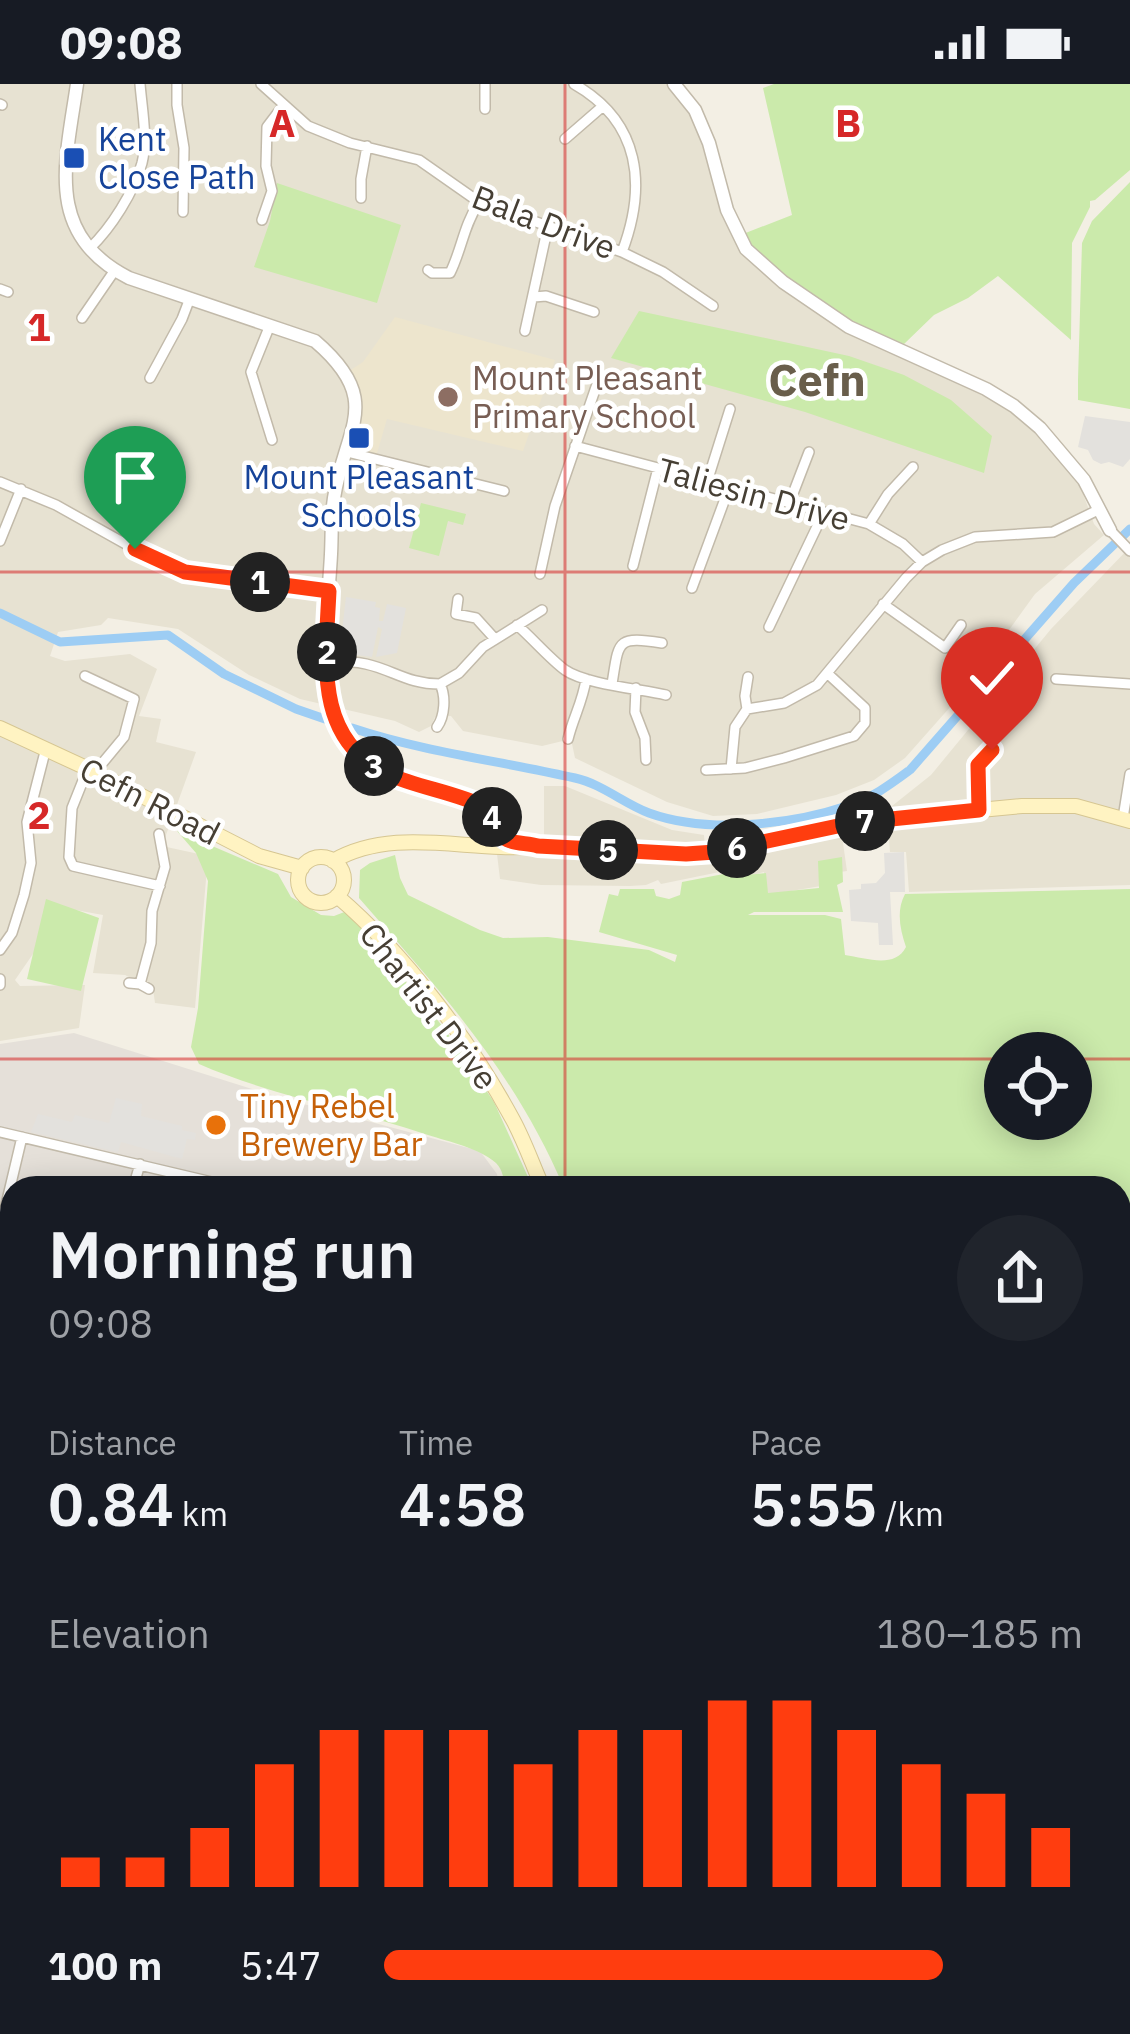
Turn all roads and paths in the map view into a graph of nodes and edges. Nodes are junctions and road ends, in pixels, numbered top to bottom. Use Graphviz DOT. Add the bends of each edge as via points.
graph roads {
  1 [pos="77,84"];
  2 [pos="140,84"];
  3 [pos="177,84"];
  4 [pos="261,84"];
  5 [pos="485,84"];
  6 [pos="574,84"];
  7 [pos="674,84"];
  8 [pos="283,106"];
  9 [pos="603,106"];
  10 [pos="484,109"];
  11 [pos="367,146"];
  12 [pos="577,149"];
  13 [pos="376,194"];
  14 [pos="479,202"];
  15 [pos="183,212"];
  16 [pos="262,220"];
  17 [pos="548,226"];
  18 [pos="90,248"];
  19 [pos="622,252"];
  20 [pos="115,270"];
  21 [pos="428,270"];
  22 [pos="712,286"];
  23 [pos="534,297"];
  24 [pos="190,298"];
  25 [pos="702,299"];
  26 [pos="713,306"];
  27 [pos="594,312"];
  28 [pos="82,318"];
  29 [pos="270,325"];
  30 [pos="525,331"];
  31 [pos="150,378"];
  32 [pos="596,387"];
  33 [pos="730,409"];
  34 [pos="272,440"];
  35 [pos="574,446"];
  36 [pos="347,452"];
  37 [pos="809,452"];
  38 [pos="913,466"];
  39 [pos="658,468"];
  40 [pos="0,482"];
  41 [pos="707,482"];
  42 [pos="729,488"];
  43 [pos="21,490"];
  44 [pos="505,491"];
  45 [pos="789,504"];
  46 [pos="1098,510"];
  47 [pos="824,512"];
  48 [pos="869,524"];
  49 [pos="1110,530"];
  50 [pos="0,541"];
  51 [pos="1127,548"];
  52 [pos="922,562"];
  53 [pos="633,566"];
  54 [pos="540,574"];
  55 [pos="692,588"];
  56 [pos="329,591"];
  57 [pos="458,599"];
  58 [pos="883,604"];
  59 [pos="542,610"];
  60 [pos="517,625"];
  61 [pos="961,625"];
  62 [pos="769,627"];
  63 [pos="495,639"];
  64 [pos="662,643"];
  65 [pos="326,661"];
  66 [pos="827,673"];
  67 [pos="85,676"];
  68 [pos="663,677"];
  69 [pos="748,677"];
  70 [pos="1056,679"];
  71 [pos="586,680"];
  72 [pos="440,684"];
  73 [pos="612,684"];
  74 [pos="1130,684"];
  75 [pos="636,688"];
  76 [pos="747,709"];
  77 [pos="437,727"];
  78 [pos="0,728"];
  79 [pos="568,739"];
  80 [pos="46,748"];
  81 [pos="992,750"];
  82 [pos="646,760"];
  83 [pos="731,769"];
  84 [pos="92,770"];
  85 [pos="706,770"];
  86 [pos="1130,774"];
  87 [pos="979,810"];
  88 [pos="490,814"];
  89 [pos="1126,819"];
  90 [pos="159,834"];
  91 [pos="489,842"];
  92 [pos="538,846"];
  93 [pos="332,861"];
  94 [pos="302,868"];
  95 [pos="160,886"];
  96 [pos="337,896"];
  97 [pos="0,950"];
  98 [pos="139,985"];
  99 [pos="0,1132"];
  100 [pos="22,1137"];
  101 [pos="140,1164"];
  102 [pos="13,1176"];
  103 [pos="137,1176"];
  104 [pos="188,1176"];
  105 [pos="538,1176"];
  1 -- 18 [label="street" via="65,190"];
  2 -- 18 [label="street" via="142,164"];
  3 -- 15 [label="street"];
  4 -- 8 [label="street, Bala Drive"];
  5 -- 10 [label="street"];
  6 -- 9 [label="street"];
  7 -- 46 [label="street" via="695,110 746,249 849,327 1014,406 1084,480"];
  8 -- 11 [label="street, Bala Drive" via="308,126"];
  8 -- 16 [label="street" via="267,128 272,190"];
  9 -- 12 [label="street" via="567,138"];
  9 -- 19 [label="street" via="625,138 636,176"];
  11 -- 13 [label="street" via="362,196"];
  11 -- 14 [label="street, Bala Drive" via="419,160"];
  14 -- 17 [label="street, Bala Drive"];
  14 -- 21 [label="street" via="450,273"];
  17 -- 19 [label="street, Bala Drive"];
  17 -- 23 [label="street"];
  18 -- 20 [label="street"];
  19 -- 25 [label="street, Bala Drive"];
  20 -- 24 [label="street"];
  20 -- 28 [label="street"];
  22 -- 25 [label="street"];
  23 -- 27 [label="street"];
  23 -- 30 [label="street"];
  24 -- 29 [label="street"];
  24 -- 31 [label="street"];
  25 -- 26 [label="street, Bala Drive"];
  29 -- 34 [label="street" via="251,372"];
  29 -- 36 [label="street" via="315,341 346,373 356,409"];
  32 -- 35 [label="street"];
  33 -- 41 [label="street"];
  35 -- 39 [label="street, Taliesin Drive"];
  35 -- 54 [label="street"];
  36 -- 44 [label="street"];
  36 -- 56 [label="street" via="334,496"];
  37 -- 45 [label="street"];
  38 -- 48 [label="street"];
  39 -- 41 [label="street, Taliesin Drive"];
  39 -- 53 [label="street"];
  40 -- 43 [label="street"];
  41 -- 42 [label="street, Taliesin Drive"];
  42 -- 45 [label="street, Taliesin Drive"];
  42 -- 55 [label="street"];
  43 -- 50 [label="street"];
  43 -- 56 [label="street" via="185,572"];
  45 -- 47 [label="street, Taliesin Drive"];
  46 -- 49 [label="street"];
  46 -- 52 [label="street" via="1053,532 975,537"];
  47 -- 48 [label="street, Taliesin Drive"];
  47 -- 62 [label="street"];
  48 -- 52 [label="street, Taliesin Drive"];
  49 -- 51 [label="street"];
  52 -- 58 [label="street"];
  56 -- 65 [label="street"];
  57 -- 63 [label="street" via="455,614 476,618"];
  58 -- 61 [label="street" via="945,648"];
  58 -- 66 [label="street"];
  59 -- 60 [label="street"];
  60 -- 63 [label="street"];
  60 -- 71 [label="street"];
  63 -- 72 [label="street"];
  64 -- 73 [label="street" via="623,643"];
  65 -- 72 [label="street"];
  65 -- 88 [label="street" via="333,716 370,763"];
  66 -- 76 [label="street" via="797,698"];
  66 -- 83 [label="street" via="865,708 866,723 854,736"];
  67 -- 84 [label="street" via="134,699 124,737"];
  68 -- 75 [label="street" via="663,694"];
  69 -- 76 [label="street"];
  70 -- 74 [label="street"];
  71 -- 73 [label="street"];
  71 -- 79 [label="street"];
  72 -- 77 [label="street"];
  73 -- 75 [label="street"];
  75 -- 82 [label="street"];
  76 -- 83 [label="street" via="735,727"];
  78 -- 80 [label="main road, Cefn Road"];
  80 -- 84 [label="main road, Cefn Road"];
  80 -- 97 [label="street" via="27,822 24,895"];
  81 -- 87 [label="street" via="978,765"];
  83 -- 85 [label="street"];
  84 -- 94 [label="main road, Cefn Road" via="259,856"];
  84 -- 95 [label="street" via="72,808 73,866"];
  86 -- 89 [label="street"];
  87 -- 89 [label="main road" via="1076,806"];
  87 -- 92 [label="main road" via="865,821 715,852"];
  88 -- 91 [label="street"];
  88 -- 91 [label="street"];
  90 -- 95 [label="street"];
  91 -- 92 [label="main road"];
  91 -- 92 [label="main road"];
  91 -- 93 [label="main road" via="374,844"];
  93 -- 94 [label="main road" via="317,858"];
  93 -- 96 [label="main road" via="344,878"];
  94 -- 96 [label="main road" via="298,883 308,900"];
  95 -- 98 [label="street"];
  96 -- 105 [label="main road, Chartist Drive" via="445,1016 492,1083"];
  99 -- 100 [label="street"];
  100 -- 101 [label="street"];
  100 -- 102 [label="street"];
  101 -- 103 [label="street"];
  101 -- 104 [label="street"];
}
